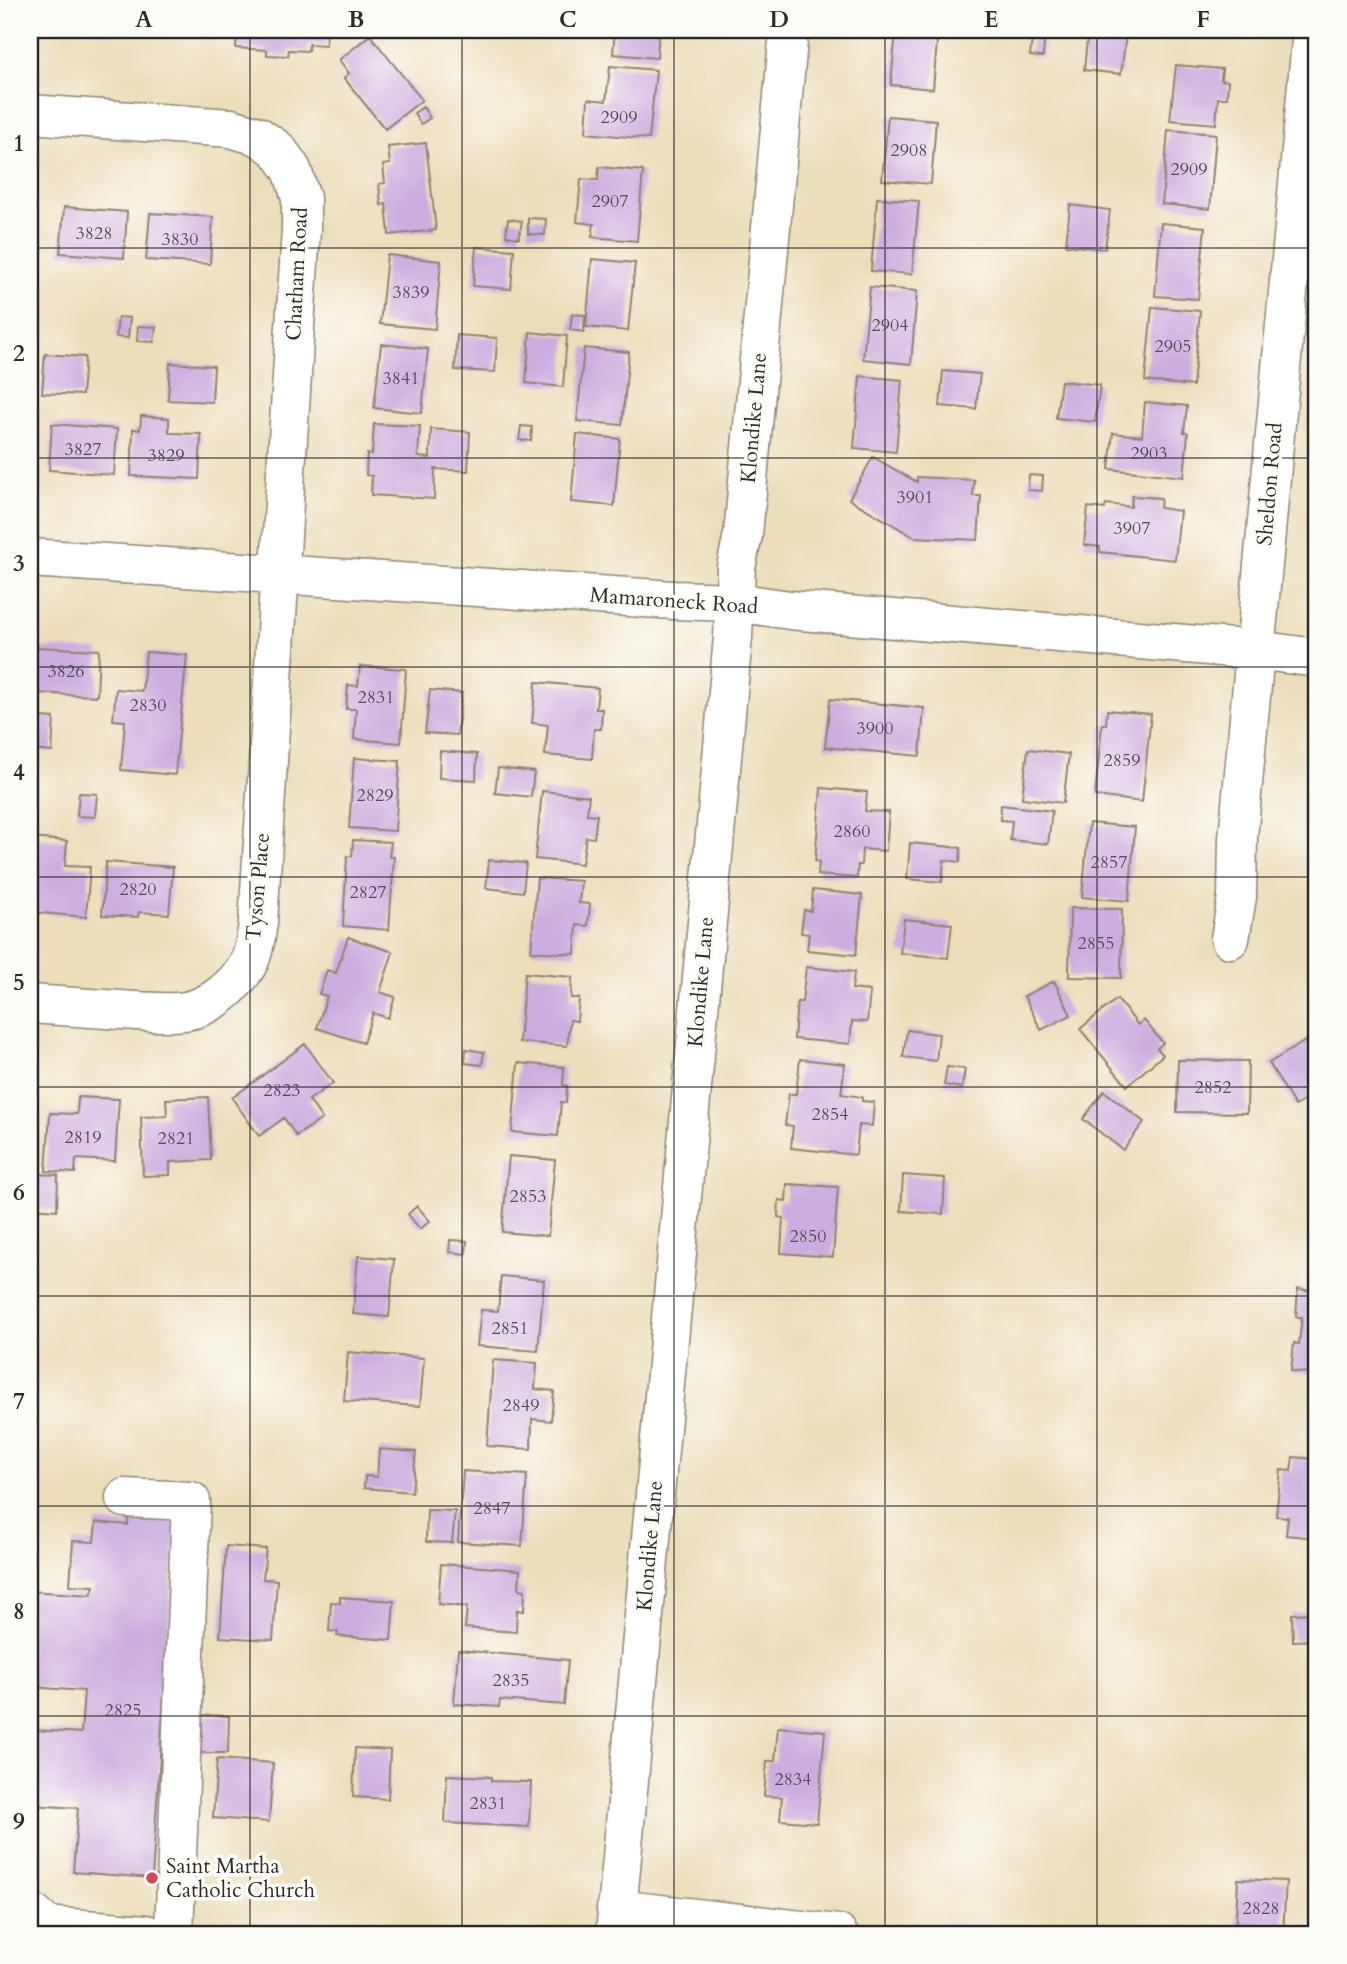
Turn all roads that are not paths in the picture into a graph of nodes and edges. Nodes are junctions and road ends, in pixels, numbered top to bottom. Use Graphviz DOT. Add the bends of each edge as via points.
graph roads {
  1 [pos="789,30"];
  2 [pos="1311,30"];
  3 [pos="30,114"];
  4 [pos="30,558"];
  5 [pos="281,574"];
  6 [pos="734,602"];
  7 [pos="1255,650"];
  8 [pos="1317,658"];
  9 [pos="1230,939"];
  10 [pos="30,1004"];
  11 [pos="125,1498"];
  12 [pos="36,1921"];
  13 [pos="616,1922"];
  14 [pos="146,1934"];
  15 [pos="174,1934"];
  16 [pos="838,1934"];
  1 -- 6 [label="street, Klondike Lane"];
  2 -- 7 [label="street, Sheldon Road"];
  3 -- 5 [label="street, Chatham Road" via="231,128 258,136 278,150 292,170 301,198 301,230"];
  4 -- 5 [label="street, Mamaroneck Road"];
  5 -- 6 [label="street, Mamaroneck Road"];
  5 -- 10 [label="street, Tyson Place" via="258,923 250,960 218,997 188,1011"];
  6 -- 7 [label="street, Mamaroneck Road"];
  6 -- 13 [label="street, Klondike Lane"];
  7 -- 8 [label="street, Mamaroneck Road"];
  7 -- 9 [label="street, Sheldon Road"];
  11 -- 15 [label="street" via="191,1501"];
  12 -- 14 [label="street"];
  13 -- 16 [label="street"];
}
